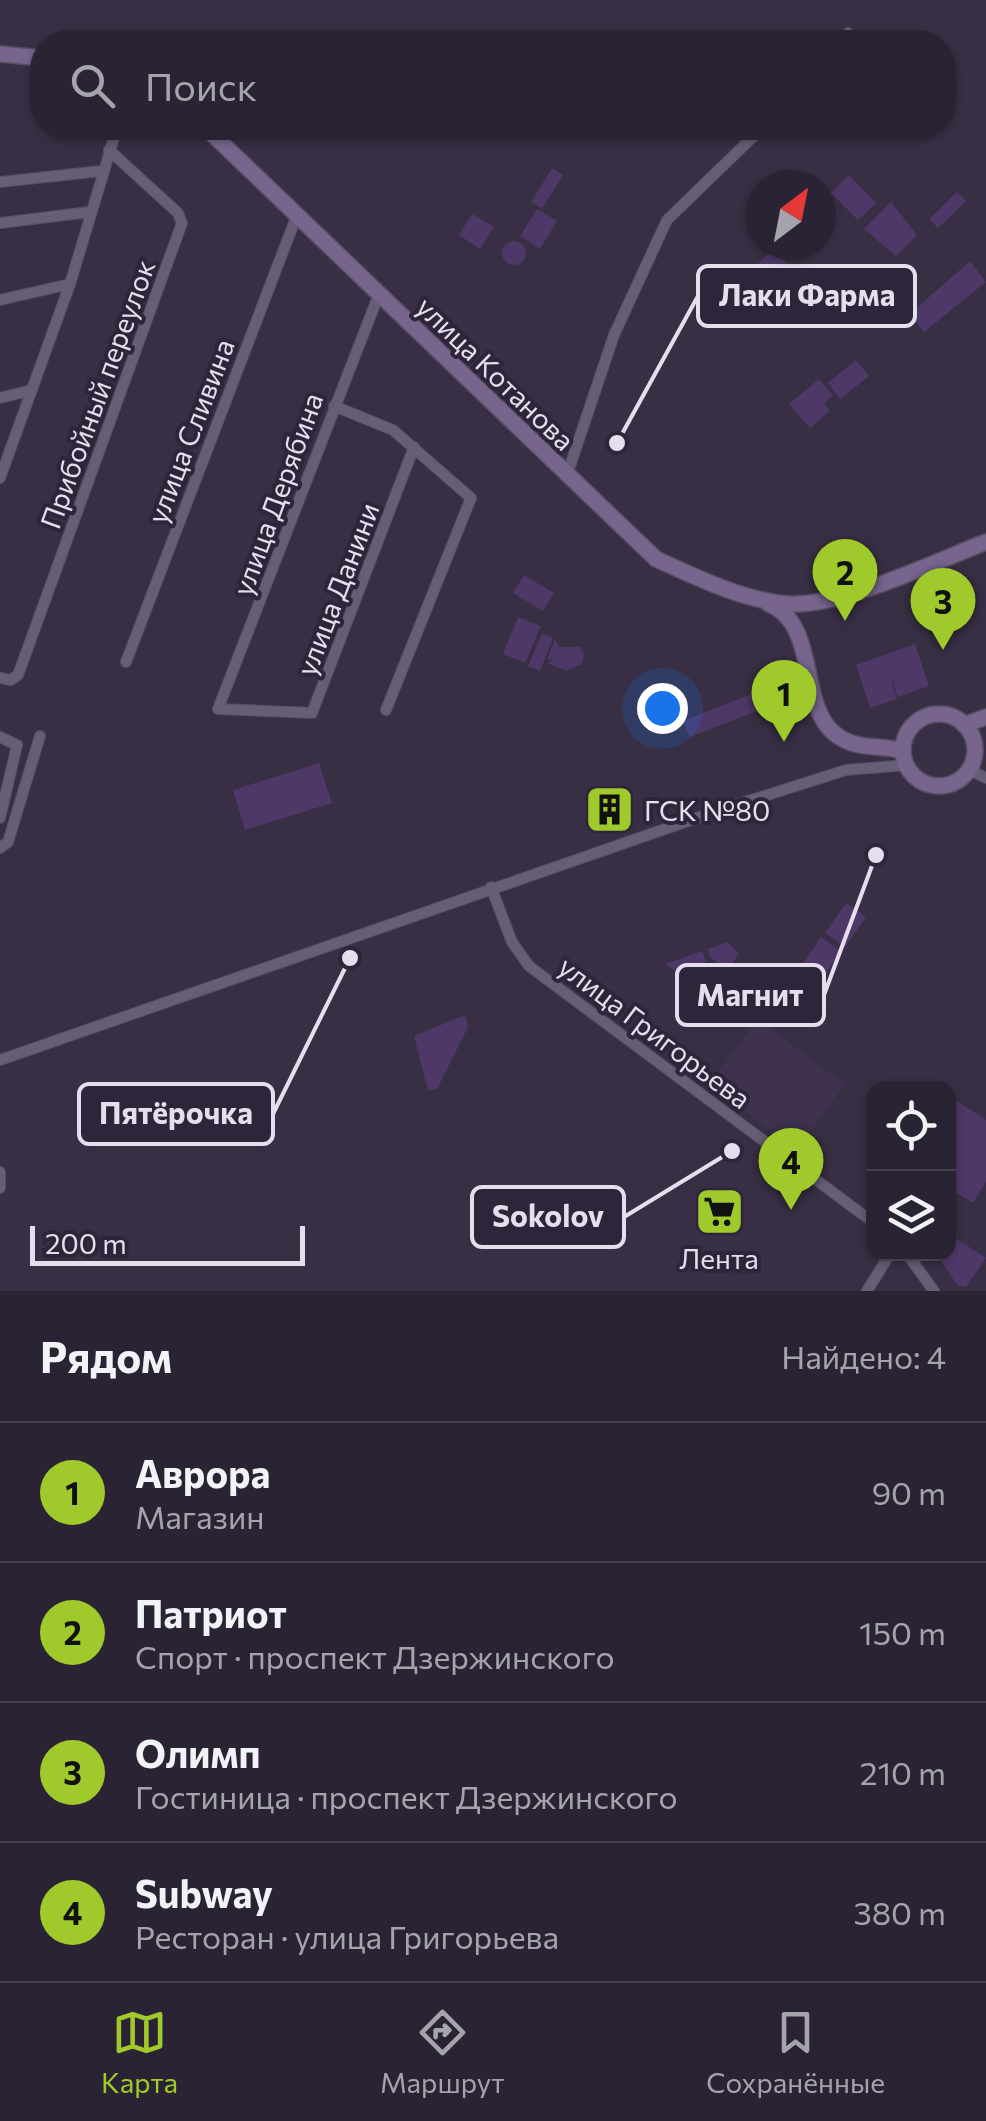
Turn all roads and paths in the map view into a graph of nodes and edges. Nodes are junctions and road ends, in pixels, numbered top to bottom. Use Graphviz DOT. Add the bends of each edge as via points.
graph roads {
  1 [pos="0,54"];
  2 [pos="30,57"];
  3 [pos="112,140"];
  4 [pos="219,140"];
  5 [pos="750,140"];
  6 [pos="108,150"];
  7 [pos="101,171"];
  8 [pos="0,182"];
  9 [pos="89,212"];
  10 [pos="297,215"];
  11 [pos="0,223"];
  12 [pos="70,284"];
  13 [pos="379,294"];
  14 [pos="0,300"];
  15 [pos="32,390"];
  16 [pos="0,398"];
  17 [pos="334,406"];
  18 [pos="414,447"];
  19 [pos="1,475"];
  20 [pos="566,475"];
  21 [pos="986,542"];
  22 [pos="700,578"];
  23 [pos="794,607"];
  24 [pos="126,662"];
  25 [pos="0,678"];
  26 [pos="218,710"];
  27 [pos="386,710"];
  28 [pos="986,717"];
  29 [pos="964,725"];
  30 [pos="980,735"];
  31 [pos="40,736"];
  32 [pos="0,737"];
  33 [pos="860,747"];
  34 [pos="904,751"];
  35 [pos="860,768"];
  36 [pos="970,770"];
  37 [pos="986,778"];
  38 [pos="0,818"];
  39 [pos="0,848"];
  40 [pos="492,886"];
  41 [pos="0,1060"];
  42 [pos="0,1172"];
  43 [pos="0,1188"];
  44 [pos="866,1216"];
  45 [pos="886,1261"];
  46 [pos="913,1261"];
  47 [pos="867,1291"];
  48 [pos="934,1291"];
  1 -- 2 [label="street"];
  3 -- 6 [label="street"];
  4 -- 10 [label="street, улица Котанова"];
  5 -- 20 [label="street" via="667,220 614,336"];
  6 -- 7 [label="street"];
  6 -- 25 [label="street, Прибойный переулок" via="182,223 16,678"];
  7 -- 8 [label="street"];
  7 -- 9 [label="street"];
  9 -- 11 [label="street"];
  9 -- 12 [label="street"];
  10 -- 13 [label="street, улица Котанова"];
  10 -- 24 [label="street, улица Сливина"];
  12 -- 14 [label="street"];
  12 -- 15 [label="street"];
  13 -- 17 [label="street, улица Дерябина"];
  13 -- 20 [label="street, улица Котанова"];
  15 -- 16 [label="street"];
  15 -- 19 [label="street"];
  17 -- 18 [label="street" via="393,430"];
  17 -- 26 [label="street, улица Дерябина"];
  18 -- 26 [label="street, улица Данини" via="312,713"];
  18 -- 27 [label="street" via="470,498"];
  20 -- 22 [label="street, улица Котанова" via="656,560"];
  21 -- 23 [label="street"];
  22 -- 23 [label="street, улица Котанова"];
  22 -- 33 [label="street" via="781,609 800,642 823,719"];
  23 -- 34 [label="street" via="834,722 863,743"];
  28 -- 29 [label="street"];
  29 -- 30 [label="street"];
  29 -- 34 [label="street" via="932,714"];
  30 -- 36 [label="street"];
  31 -- 39 [label="street" via="8,842"];
  32 -- 38 [label="street" via="17,746"];
  33 -- 34 [label="street"];
  33 -- 35 [label="street"];
  34 -- 35 [label="street"];
  34 -- 36 [label="street" via="918,777 941,785"];
  35 -- 40 [label="street"];
  36 -- 37 [label="street"];
  40 -- 41 [label="street"];
  40 -- 44 [label="street, улица Григорьева" via="512,942 529,966"];
  42 -- 43 [label="street"];
  45 -- 47 [label="street"];
  46 -- 48 [label="street"];
}
